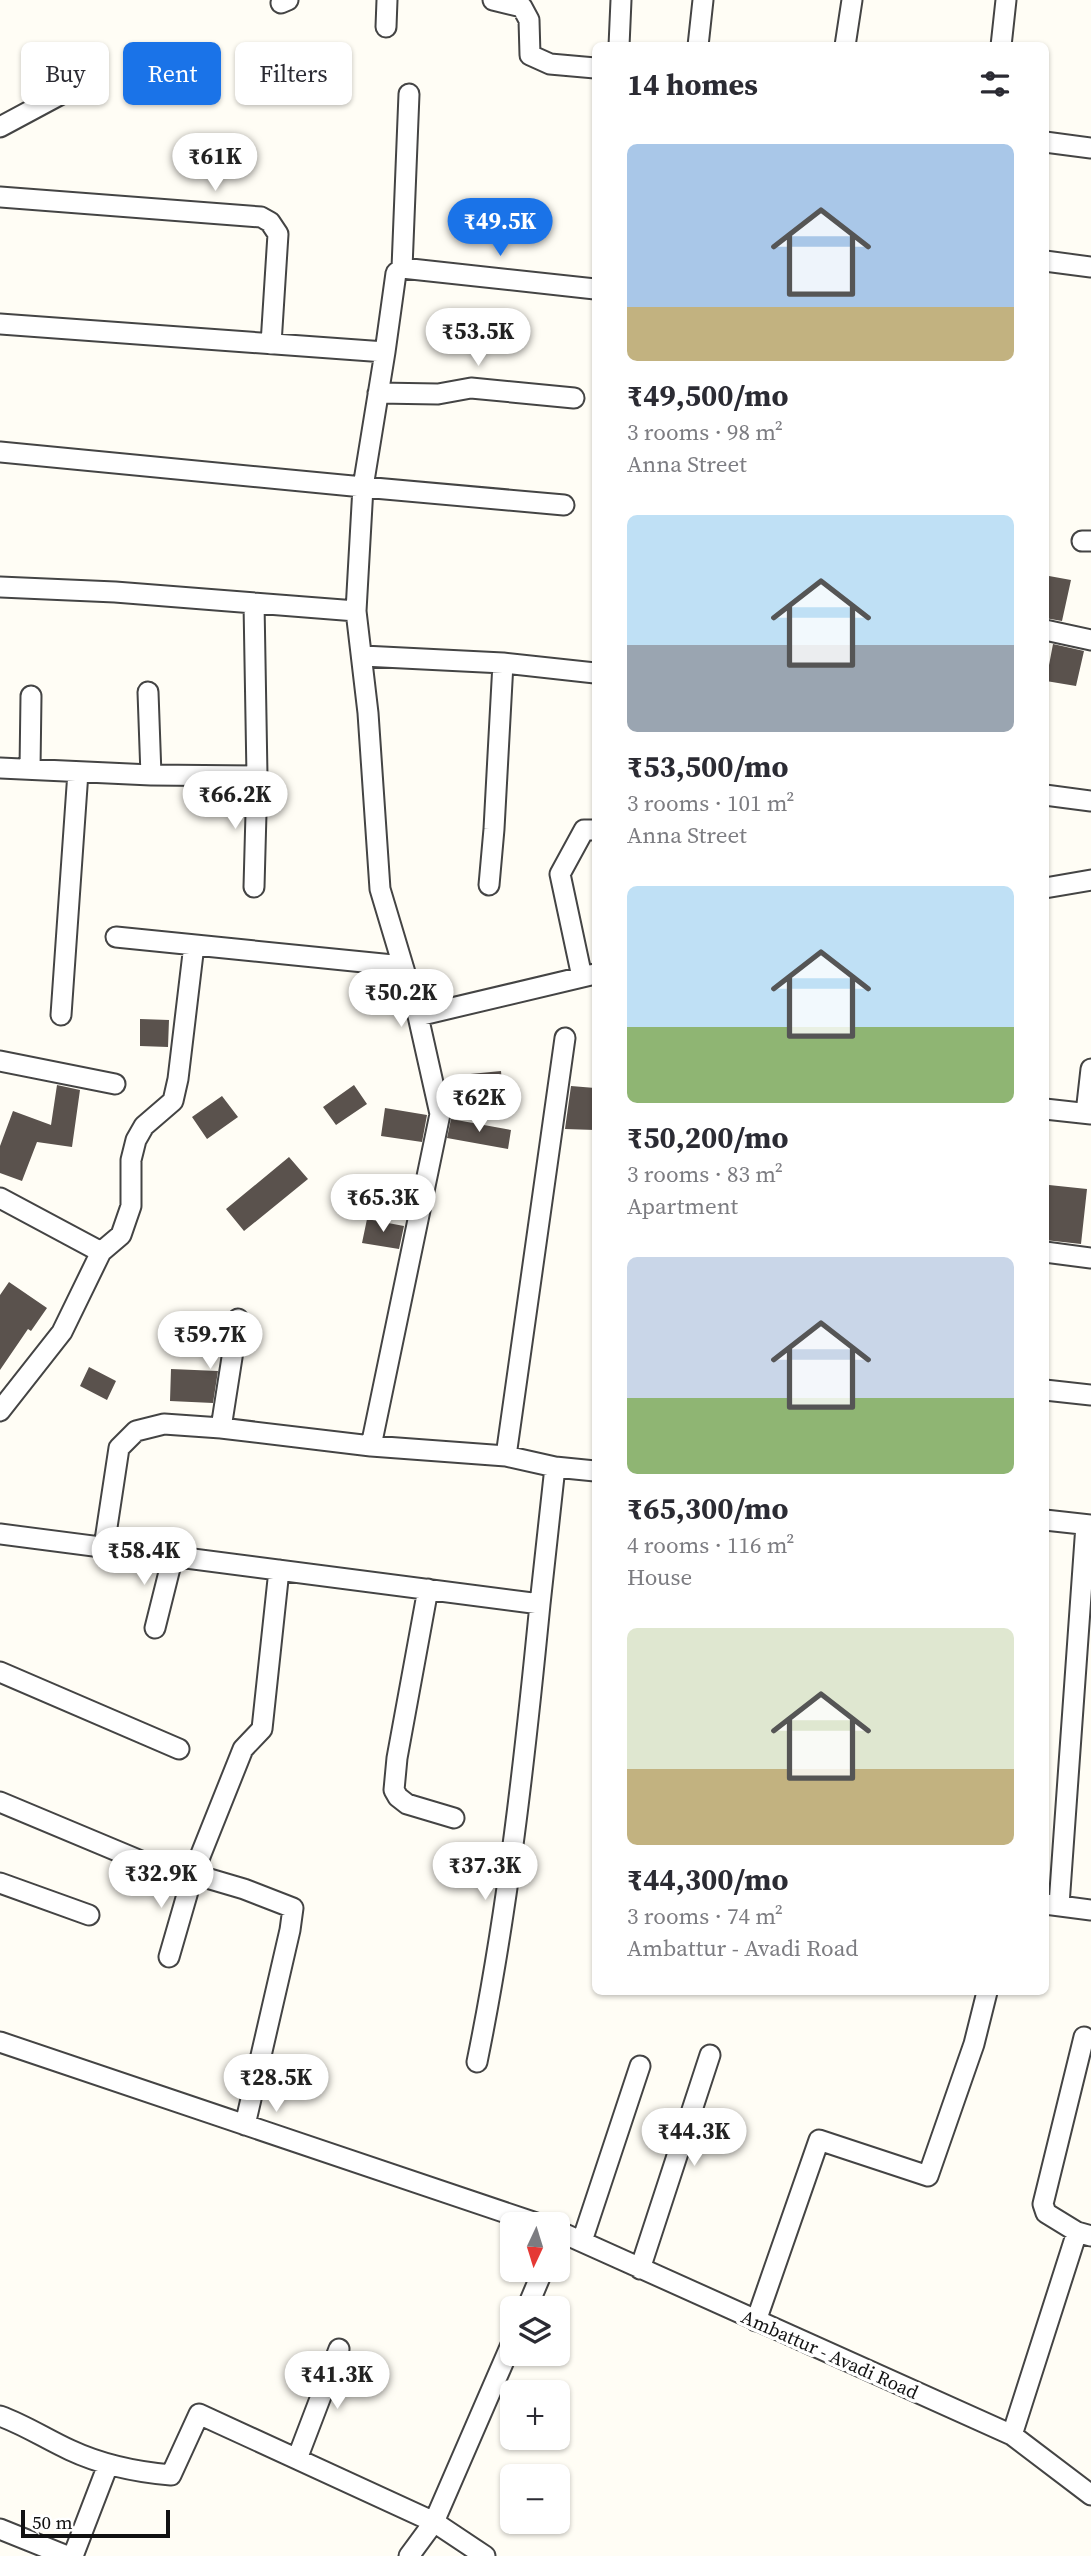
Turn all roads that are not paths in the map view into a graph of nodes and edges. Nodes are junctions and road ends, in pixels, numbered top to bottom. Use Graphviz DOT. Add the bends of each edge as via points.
graph roads {
  1 [pos="387,0"];
  2 [pos="494,0"];
  3 [pos="621,0"];
  4 [pos="703,0"];
  5 [pos="852,0"];
  6 [pos="1006,0"];
  7 [pos="386,27"];
  8 [pos="619,42"];
  9 [pos="698,42"];
  10 [pos="846,42"];
  11 [pos="1001,42"];
  12 [pos="592,68"];
  13 [pos="409,94"];
  14 [pos="41,105"];
  15 [pos="0,127"];
  16 [pos="1049,143"];
  17 [pos="1091,148"];
  18 [pos="0,197"];
  19 [pos="1049,262"];
  20 [pos="1091,267"];
  21 [pos="402,268"];
  22 [pos="592,289"];
  23 [pos="0,324"];
  24 [pos="271,344"];
  25 [pos="385,352"];
  26 [pos="378,393"];
  27 [pos="574,398"];
  28 [pos="0,452"];
  29 [pos="363,487"];
  30 [pos="565,505"];
  31 [pos="0,587"];
  32 [pos="254,603"];
  33 [pos="355,611"];
  34 [pos="1049,631"];
  35 [pos="1091,640"];
  36 [pos="363,656"];
  37 [pos="503,663"];
  38 [pos="592,673"];
  39 [pos="148,692"];
  40 [pos="31,696"];
  41 [pos="0,768"];
  42 [pos="30,769"];
  43 [pos="78,772"];
  44 [pos="151,775"];
  45 [pos="257,776"];
  46 [pos="1049,796"];
  47 [pos="1091,801"];
  48 [pos="592,830"];
  49 [pos="1091,880"];
  50 [pos="489,885"];
  51 [pos="254,887"];
  52 [pos="1049,887"];
  53 [pos="116,937"];
  54 [pos="194,945"];
  55 [pos="403,966"];
  56 [pos="588,975"];
  57 [pos="61,1015"];
  58 [pos="418,1016"];
  59 [pos="565,1038"];
  60 [pos="0,1060"];
  61 [pos="1091,1069"];
  62 [pos="115,1084"];
  63 [pos="1049,1109"];
  64 [pos="1088,1114"];
  65 [pos="0,1198"];
  66 [pos="101,1252"];
  67 [pos="1049,1253"];
  68 [pos="1091,1258"];
  69 [pos="238,1319"];
  70 [pos="1049,1391"];
  71 [pos="1091,1395"];
  72 [pos="4,1401"];
  73 [pos="221,1428"];
  74 [pos="370,1446"];
  75 [pos="506,1456"];
  76 [pos="555,1467"];
  77 [pos="592,1471"];
  78 [pos="1049,1520"];
  79 [pos="1088,1525"];
  80 [pos="0,1534"];
  81 [pos="104,1547"];
  82 [pos="173,1556"];
  83 [pos="279,1570"];
  84 [pos="428,1589"];
  85 [pos="540,1604"];
  86 [pos="155,1628"];
  87 [pos="0,1672"];
  88 [pos="179,1749"];
  89 [pos="0,1802"];
  90 [pos="454,1818"];
  91 [pos="141,1861"];
  92 [pos="193,1874"];
  93 [pos="0,1883"];
  94 [pos="1052,1905"];
  95 [pos="1091,1910"];
  96 [pos="89,1915"];
  97 [pos="169,1957"];
  98 [pos="987,1995"];
  99 [pos="1084,2037"];
  100 [pos="0,2042"];
  101 [pos="710,2055"];
  102 [pos="477,2062"];
  103 [pos="640,2066"];
  104 [pos="245,2125"];
  105 [pos="503,2212"];
  106 [pos="1084,2234"];
  107 [pos="570,2237"];
  108 [pos="582,2242"];
  109 [pos="640,2269"];
  110 [pos="756,2321"];
  111 [pos="339,2349"];
  112 [pos="502,2366"];
  113 [pos="0,2416"];
  114 [pos="1012,2435"];
  115 [pos="297,2459"];
  116 [pos="108,2465"];
  117 [pos="1091,2494"];
  118 [pos="434,2522"];
  119 [pos="0,2529"];
  120 [pos="67,2556"];
  121 [pos="73,2556"];
  122 [pos="409,2556"];
  123 [pos="485,2556"];
  1 -- 7 [label="street"];
  2 -- 12 [label="street" via="522,7 529,20 530,55 550,64"];
  3 -- 8 [label="street"];
  4 -- 9 [label="street"];
  5 -- 10 [label="street"];
  6 -- 11 [label="street"];
  13 -- 21 [label="street"];
  14 -- 15 [label="street"];
  16 -- 17 [label="street"];
  18 -- 24 [label="street" via="261,217 278,234"];
  19 -- 20 [label="street"];
  21 -- 22 [label="street"];
  21 -- 25 [label="street" via="396,273"];
  23 -- 24 [label="street"];
  24 -- 25 [label="street"];
  25 -- 26 [label="street"];
  26 -- 27 [label="street" via="438,394 471,388"];
  26 -- 29 [label="street"];
  28 -- 29 [label="street"];
  29 -- 30 [label="street"];
  29 -- 33 [label="street"];
  31 -- 32 [label="street"];
  32 -- 33 [label="street"];
  32 -- 45 [label="street"];
  33 -- 36 [label="street"];
  34 -- 35 [label="street"];
  36 -- 37 [label="street"];
  36 -- 55 [label="street" via="380,889"];
  37 -- 38 [label="street"];
  37 -- 50 [label="street"];
  39 -- 44 [label="street"];
  40 -- 42 [label="street"];
  41 -- 42 [label="street"];
  42 -- 43 [label="street"];
  43 -- 44 [label="street"];
  43 -- 57 [label="street"];
  44 -- 45 [label="street"];
  45 -- 51 [label="street"];
  46 -- 47 [label="street"];
  48 -- 56 [label="street" via="584,830 560,874"];
  49 -- 52 [label="street"];
  53 -- 54 [label="street"];
  54 -- 55 [label="street"];
  54 -- 66 [label="street" via="173,1101 144,1126 136,1140 131,1206 121,1235"];
  55 -- 58 [label="street"];
  56 -- 58 [label="street"];
  58 -- 74 [label="street" via="440,1114"];
  59 -- 75 [label="street"];
  60 -- 62 [label="street"];
  61 -- 64 [label="street"];
  63 -- 64 [label="street"];
  65 -- 66 [label="street"];
  66 -- 72 [label="street" via="62,1332"];
  67 -- 68 [label="street"];
  69 -- 73 [label="street"];
  70 -- 71 [label="street"];
  73 -- 74 [label="street"];
  73 -- 81 [label="street" via="164,1424 136,1431 119,1448"];
  74 -- 75 [label="street"];
  75 -- 76 [label="street"];
  76 -- 77 [label="street"];
  76 -- 85 [label="street"];
  78 -- 79 [label="street"];
  79 -- 94 [label="street"];
  80 -- 81 [label="street"];
  81 -- 82 [label="street"];
  82 -- 83 [label="street"];
  82 -- 86 [label="street"];
  83 -- 84 [label="street"];
  83 -- 92 [label="street" via="262,1729 243,1749"];
  84 -- 85 [label="street"];
  84 -- 90 [label="street" via="394,1790 407,1804"];
  85 -- 102 [label="street" via="512,1857"];
  87 -- 88 [label="street"];
  89 -- 91 [label="street"];
  92 -- 97 [label="street"];
  92 -- 104 [label="street" via="293,1908"];
  93 -- 96 [label="street"];
  94 -- 95 [label="street"];
  98 -- 110 [label="street" via="928,2176 819,2140"];
  99 -- 106 [label="street" via="1043,2204 1046,2213"];
  100 -- 104 [label="street"];
  101 -- 109 [label="street"];
  103 -- 108 [label="street"];
  104 -- 105 [label="street"];
  106 -- 114 [label="street"];
  107 -- 108 [label="street, Ambattur - Avadi Road"];
  108 -- 109 [label="street, Ambattur - Avadi Road"];
  109 -- 110 [label="street, Ambattur - Avadi Road"];
  110 -- 114 [label="street, Ambattur - Avadi Road"];
  111 -- 115 [label="street"];
  112 -- 118 [label="street"];
  113 -- 116 [label="street"];
  114 -- 117 [label="street, Ambattur - Avadi Road"];
  115 -- 116 [label="street" via="199,2414 172,2474"];
  115 -- 118 [label="street"];
  116 -- 121 [label="street"];
  118 -- 122 [label="street"];
  118 -- 123 [label="street"];
  119 -- 120 [label="street"];
}
